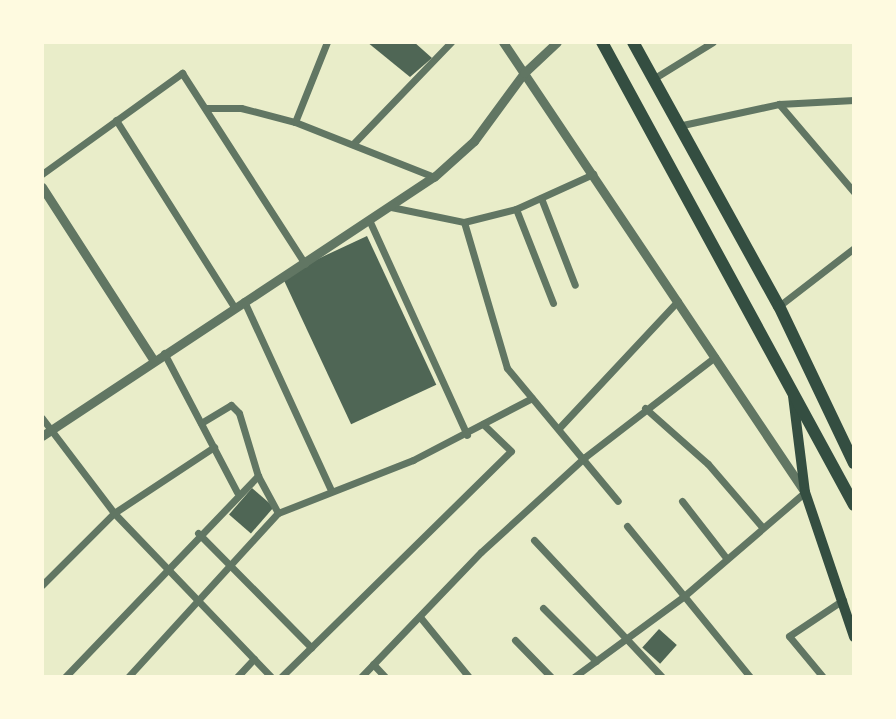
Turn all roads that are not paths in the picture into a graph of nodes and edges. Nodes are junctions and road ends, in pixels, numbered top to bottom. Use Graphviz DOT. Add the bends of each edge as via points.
graph roads {
  1 [pos="327,42"];
  2 [pos="451,42"];
  3 [pos="503,42"];
  4 [pos="557,42"];
  5 [pos="603,42"];
  6 [pos="633,42"];
  7 [pos="713,42"];
  8 [pos="524,73"];
  9 [pos="653,79"];
  10 [pos="854,100"];
  11 [pos="779,104"];
  12 [pos="206,108"];
  13 [pos="116,120"];
  14 [pos="295,122"];
  15 [pos="678,126"];
  16 [pos="354,144"];
  17 [pos="42,174"];
  18 [pos="593,174"];
  19 [pos="434,177"];
  20 [pos="42,187"];
  21 [pos="854,192"];
  22 [pos="541,198"];
  23 [pos="391,207"];
  24 [pos="516,209"];
  25 [pos="370,222"];
  26 [pos="464,222"];
  27 [pos="854,248"];
  28 [pos="305,264"];
  29 [pos="575,285"];
  30 [pos="244,301"];
  31 [pos="678,301"];
  32 [pos="553,303"];
  33 [pos="779,306"];
  34 [pos="233,307"];
  35 [pos="163,352"];
  36 [pos="715,357"];
  37 [pos="153,359"];
  38 [pos="793,393"];
  39 [pos="533,398"];
  40 [pos="645,408"];
  41 [pos="42,418"];
  42 [pos="201,423"];
  43 [pos="483,424"];
  44 [pos="559,428"];
  45 [pos="45,433"];
  46 [pos="467,435"];
  47 [pos="214,447"];
  48 [pos="852,455"];
  49 [pos="585,457"];
  50 [pos="258,476"];
  51 [pos="331,490"];
  52 [pos="237,492"];
  53 [pos="805,492"];
  54 [pos="618,501"];
  55 [pos="682,501"];
  56 [pos="854,505"];
  57 [pos="114,513"];
  58 [pos="278,513"];
  59 [pos="627,526"];
  60 [pos="763,528"];
  61 [pos="198,533"];
  62 [pos="534,540"];
  63 [pos="727,559"];
  64 [pos="229,563"];
  65 [pos="167,569"];
  66 [pos="42,585"];
  67 [pos="683,597"];
  68 [pos="196,599"];
  69 [pos="843,599"];
  70 [pos="543,608"];
  71 [pos="420,617"];
  72 [pos="852,619"];
  73 [pos="854,637"];
  74 [pos="624,639"];
  75 [pos="515,640"];
  76 [pos="312,647"];
  77 [pos="254,659"];
  78 [pos="596,661"];
  79 [pos="373,664"];
  80 [pos="659,674"];
  81 [pos="65,677"];
  82 [pos="128,677"];
  83 [pos="237,677"];
  84 [pos="271,677"];
  85 [pos="281,677"];
  86 [pos="361,677"];
  87 [pos="385,677"];
  88 [pos="469,677"];
  89 [pos="551,677"];
  90 [pos="574,677"];
  91 [pos="646,677"];
  92 [pos="750,677"];
  93 [pos="823,677"];
  1 -- 14 [label="street"];
  2 -- 16 [label="street"];
  3 -- 8 [label="street"];
  4 -- 8 [label="street"];
  5 -- 38 [label="highway"];
  6 -- 9 [label="highway"];
  7 -- 9 [label="street"];
  8 -- 18 [label="street"];
  8 -- 19 [label="street" via="474,141"];
  9 -- 15 [label="highway"];
  10 -- 11 [label="street"];
  11 -- 15 [label="street"];
  11 -- 21 [label="street"];
  12 -- 13 [label="street" via="182,73"];
  12 -- 14 [label="street" via="241,108"];
  12 -- 28 [label="street"];
  13 -- 17 [label="street"];
  13 -- 34 [label="street"];
  14 -- 16 [label="street"];
  15 -- 33 [label="highway"];
  16 -- 19 [label="street"];
  18 -- 22 [label="street"];
  18 -- 31 [label="street"];
  19 -- 23 [label="street"];
  20 -- 37 [label="street"];
  22 -- 24 [label="street"];
  22 -- 29 [label="street"];
  23 -- 25 [label="street"];
  23 -- 26 [label="street"];
  24 -- 26 [label="street"];
  24 -- 32 [label="street"];
  25 -- 28 [label="street"];
  25 -- 46 [label="street"];
  26 -- 39 [label="street" via="507,368"];
  27 -- 33 [label="street"];
  28 -- 30 [label="street"];
  30 -- 34 [label="street"];
  30 -- 51 [label="street"];
  31 -- 36 [label="street"];
  31 -- 44 [label="street"];
  33 -- 48 [label="highway"];
  34 -- 35 [label="street"];
  35 -- 37 [label="street"];
  35 -- 42 [label="street"];
  36 -- 40 [label="street"];
  36 -- 53 [label="street"];
  37 -- 45 [label="street"];
  38 -- 53 [label="main road"];
  38 -- 56 [label="highway"];
  39 -- 43 [label="street"];
  39 -- 44 [label="street"];
  40 -- 49 [label="street"];
  40 -- 60 [label="street" via="708,464"];
  41 -- 45 [label="street"];
  42 -- 47 [label="street"];
  42 -- 50 [label="street" via="231,405 239,413"];
  43 -- 46 [label="street"];
  43 -- 76 [label="street" via="511,451"];
  44 -- 49 [label="street"];
  45 -- 57 [label="street"];
  46 -- 51 [label="street"];
  47 -- 52 [label="street"];
  47 -- 57 [label="street"];
  49 -- 54 [label="street"];
  49 -- 71 [label="street"];
  50 -- 52 [label="street"];
  50 -- 58 [label="street"];
  51 -- 58 [label="street"];
  52 -- 61 [label="street"];
  53 -- 60 [label="street"];
  53 -- 69 [label="main road"];
  55 -- 63 [label="street"];
  57 -- 65 [label="street"];
  57 -- 66 [label="street"];
  58 -- 64 [label="street"];
  59 -- 67 [label="street"];
  60 -- 63 [label="street"];
  61 -- 64 [label="street"];
  61 -- 65 [label="street"];
  62 -- 74 [label="street"];
  63 -- 67 [label="street"];
  64 -- 68 [label="street"];
  64 -- 76 [label="street"];
  65 -- 68 [label="street"];
  65 -- 81 [label="street"];
  67 -- 74 [label="street"];
  67 -- 92 [label="street"];
  68 -- 77 [label="street"];
  68 -- 82 [label="street"];
  69 -- 72 [label="main road"];
  69 -- 93 [label="street" via="789,636"];
  70 -- 78 [label="street"];
  71 -- 79 [label="street"];
  71 -- 88 [label="street"];
  72 -- 73 [label="main road"];
  74 -- 78 [label="street"];
  74 -- 80 [label="street"];
  75 -- 89 [label="street"];
  76 -- 85 [label="street"];
  77 -- 83 [label="street"];
  77 -- 84 [label="street"];
  78 -- 90 [label="street"];
  79 -- 86 [label="street"];
  79 -- 87 [label="street"];
  80 -- 91 [label="street"];
}
